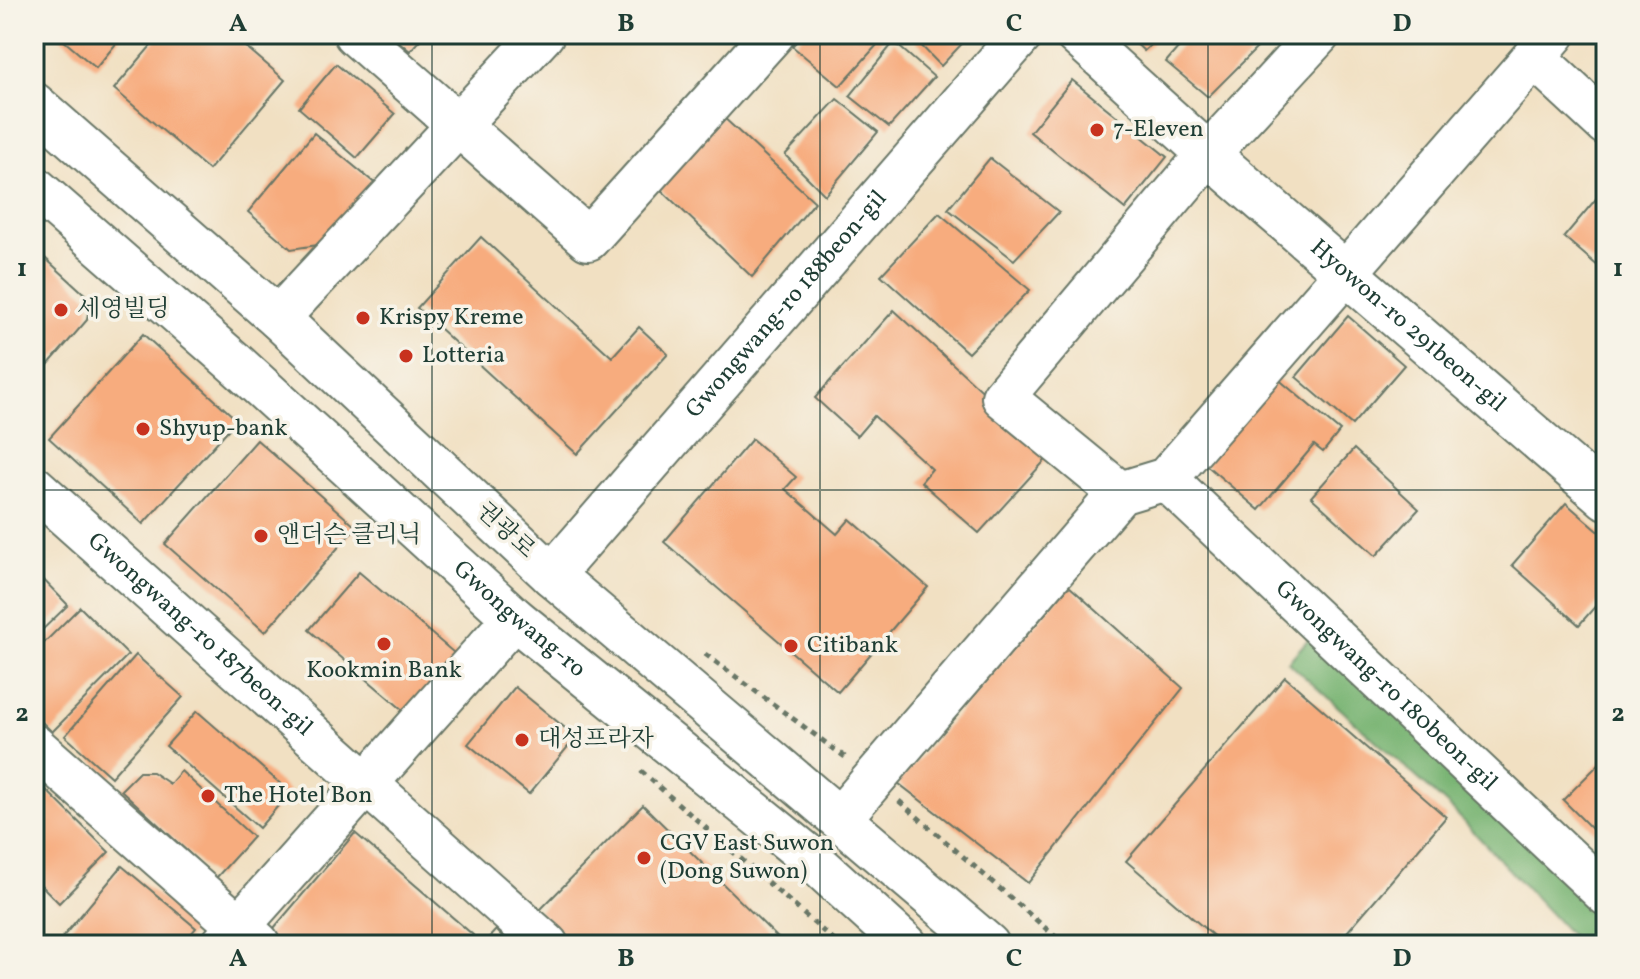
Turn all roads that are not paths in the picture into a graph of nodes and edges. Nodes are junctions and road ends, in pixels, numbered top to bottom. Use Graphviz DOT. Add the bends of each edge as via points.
graph roads {
  1 [pos="355,34"];
  2 [pos="543,34"];
  3 [pos="773,34"];
  4 [pos="1022,34"];
  5 [pos="1076,34"];
  6 [pos="1319,34"];
  7 [pos="1544,46"];
  8 [pos="34,104"];
  9 [pos="459,124"];
  10 [pos="1606,124"];
  11 [pos="1208,154"];
  12 [pos="34,187"];
  13 [pos="1346,273"];
  14 [pos="278,318"];
  15 [pos="1166,479"];
  16 [pos="34,487"];
  17 [pos="1120,493"];
  18 [pos="1606,498"];
  19 [pos="552,575"];
  20 [pos="514,618"];
  21 [pos="34,746"];
  22 [pos="366,783"];
  23 [pos="840,818"];
  24 [pos="1606,894"];
  25 [pos="240,939"];
  26 [pos="547,945"];
  27 [pos="906,945"];
  28 [pos="988,945"];
  1 -- 9 [label="street"];
  2 -- 9 [label="street"];
  3 -- 9 [label="street" via="588,239"];
  4 -- 19 [label="street, Gwongwang-ro 188beon-gil"];
  5 -- 11 [label="street, Hyowon-ro 291beon-gil"];
  6 -- 11 [label="street"];
  7 -- 10 [label="street"];
  7 -- 13 [label="street"];
  8 -- 14 [label="street, 권광로"];
  9 -- 14 [label="street"];
  11 -- 13 [label="street, Hyowon-ro 291beon-gil"];
  11 -- 17 [label="street" via="1003,397"];
  12 -- 20 [label="street, Gwongwang-ro"];
  13 -- 15 [label="street"];
  13 -- 18 [label="street, Hyowon-ro 291beon-gil"];
  14 -- 19 [label="street, 권광로"];
  15 -- 17 [label="street"];
  15 -- 24 [label="street, Gwongwang-ro 180beon-gil"];
  16 -- 22 [label="street, Gwongwang-ro 187beon-gil"];
  17 -- 23 [label="street"];
  19 -- 23 [label="street, 권광로"];
  20 -- 22 [label="street"];
  20 -- 27 [label="street, Gwongwang-ro" via="807,855"];
  21 -- 25 [label="street"];
  22 -- 25 [label="street"];
  22 -- 26 [label="street, Gwongwang-ro 187beon-gil"];
  23 -- 28 [label="street, 권광로"];
}
